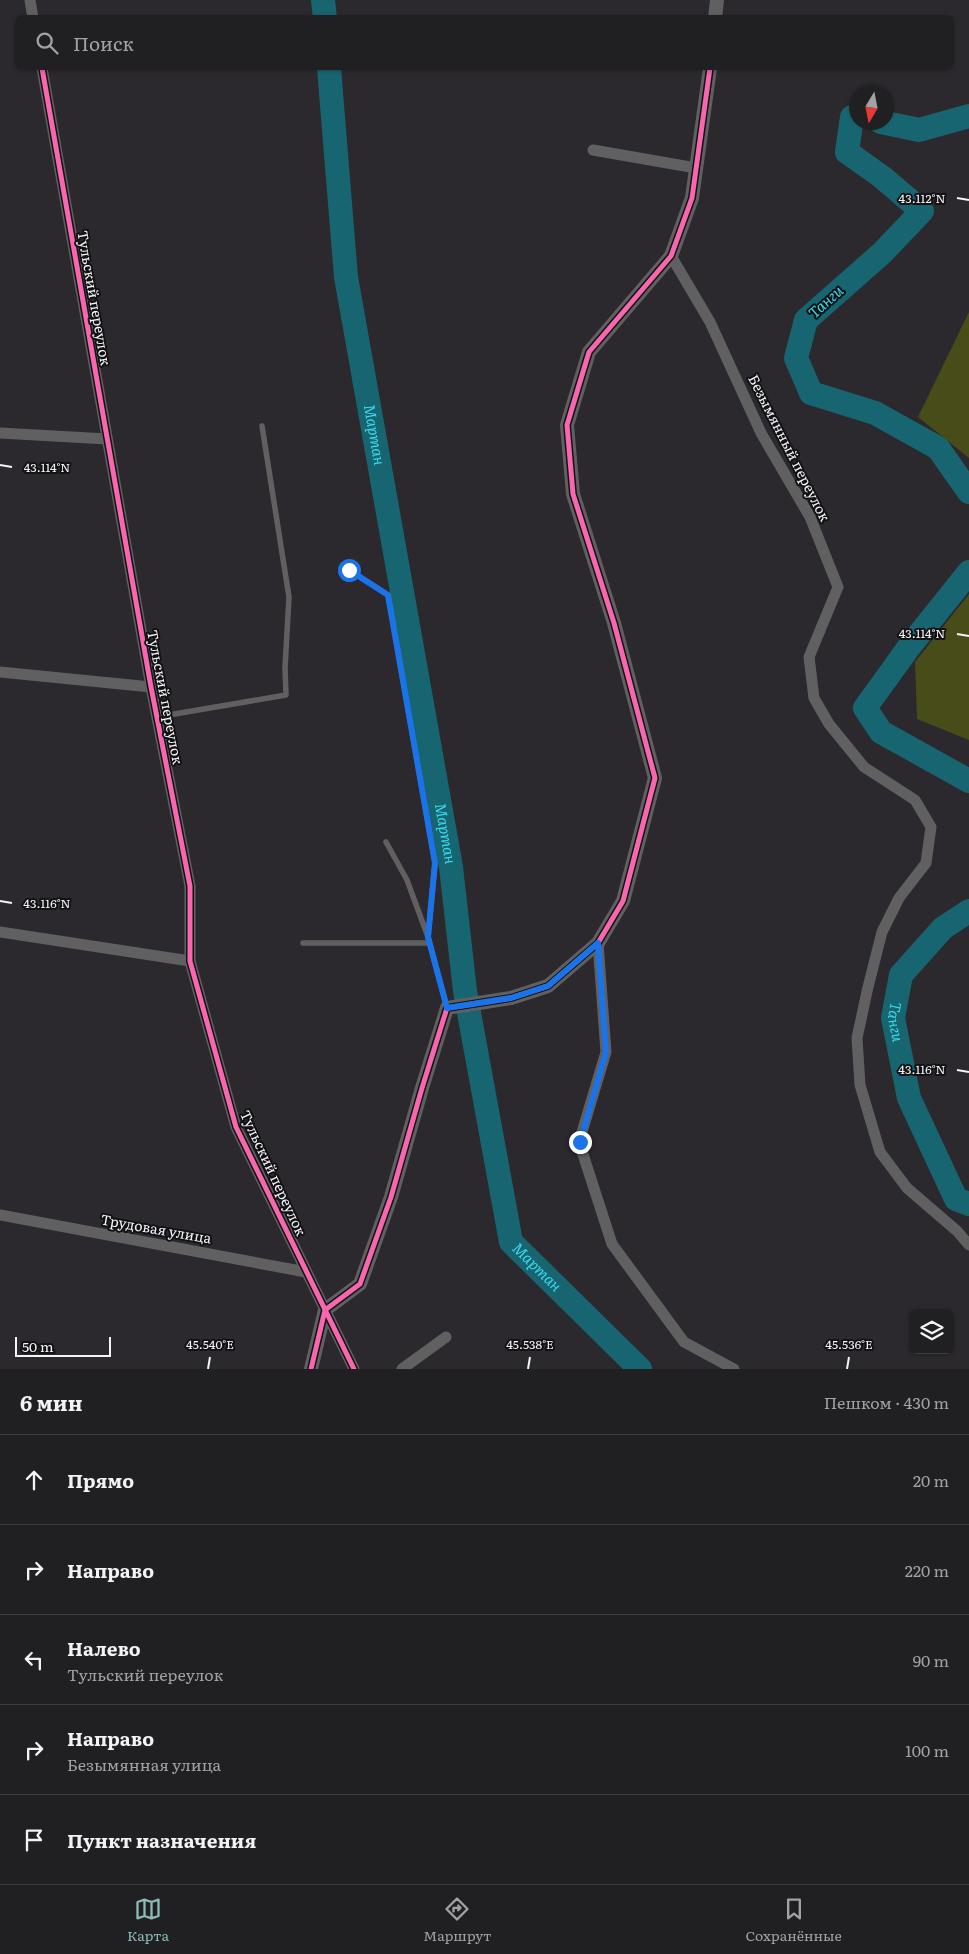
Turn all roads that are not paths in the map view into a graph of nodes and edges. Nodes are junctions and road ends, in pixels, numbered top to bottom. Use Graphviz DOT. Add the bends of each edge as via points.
graph roads {
  1 [pos="30,0"];
  2 [pos="717,0"];
  3 [pos="32,15"];
  4 [pos="715,15"];
  5 [pos="42,70"];
  6 [pos="710,70"];
  7 [pos="593,150"];
  8 [pos="696,168"];
  9 [pos="671,256"];
  10 [pos="262,426"];
  11 [pos="0,433"];
  12 [pos="107,439"];
  13 [pos="349,570"];
  14 [pos="0,672"];
  15 [pos="151,687"];
  16 [pos="157,717"];
  17 [pos="386,842"];
  18 [pos="0,932"];
  19 [pos="429,940"];
  20 [pos="303,943"];
  21 [pos="598,943"];
  22 [pos="190,961"];
  23 [pos="447,1008"];
  24 [pos="0,1215"];
  25 [pos="969,1245"];
  26 [pos="306,1272"];
  27 [pos="325,1310"];
  28 [pos="446,1336"];
  29 [pos="311,1369"];
  30 [pos="354,1369"];
  31 [pos="402,1369"];
  32 [pos="734,1369"];
  1 -- 3 [label="street"];
  2 -- 4 [label="street"];
  5 -- 12 [label="street, Тульский переулок"];
  6 -- 8 [label="street"];
  7 -- 8 [label="street"];
  8 -- 9 [label="street" via="692,198"];
  9 -- 21 [label="street" via="589,352 567,425 572,494 614,623 655,778 623,901"];
  9 -- 25 [label="street, Безымянный переулок" via="710,322 761,433 810,516 838,587 809,657 814,698 829,724 864,767 915,800 931,828 926,863 899,898 882,932 857,1038 860,1085 880,1152 908,1188"];
  10 -- 16 [label="lane" via="289,597 286,695"];
  11 -- 12 [label="street"];
  12 -- 15 [label="street, Тульский переулок"];
  13 -- 19 [label="lane" via="388,595 435,863"];
  14 -- 15 [label="street"];
  15 -- 16 [label="street, Тульский переулок"];
  16 -- 22 [label="street, Тульский переулок" via="190,886"];
  17 -- 19 [label="lane" via="407,880"];
  18 -- 22 [label="street"];
  19 -- 20 [label="lane"];
  19 -- 23 [label="lane"];
  21 -- 23 [label="street" via="548,986 511,998"];
  21 -- 32 [label="street" via="606,1052 580,1142 582,1151 612,1244 684,1342"];
  22 -- 26 [label="street, Тульский переулок" via="236,1127"];
  23 -- 27 [label="street" via="391,1197 360,1284"];
  24 -- 26 [label="street, Трудовая улица"];
  26 -- 27 [label="street, Тульский переулок"];
  27 -- 29 [label="street"];
  27 -- 30 [label="street, Тульский переулок"];
  28 -- 31 [label="street"];
}
